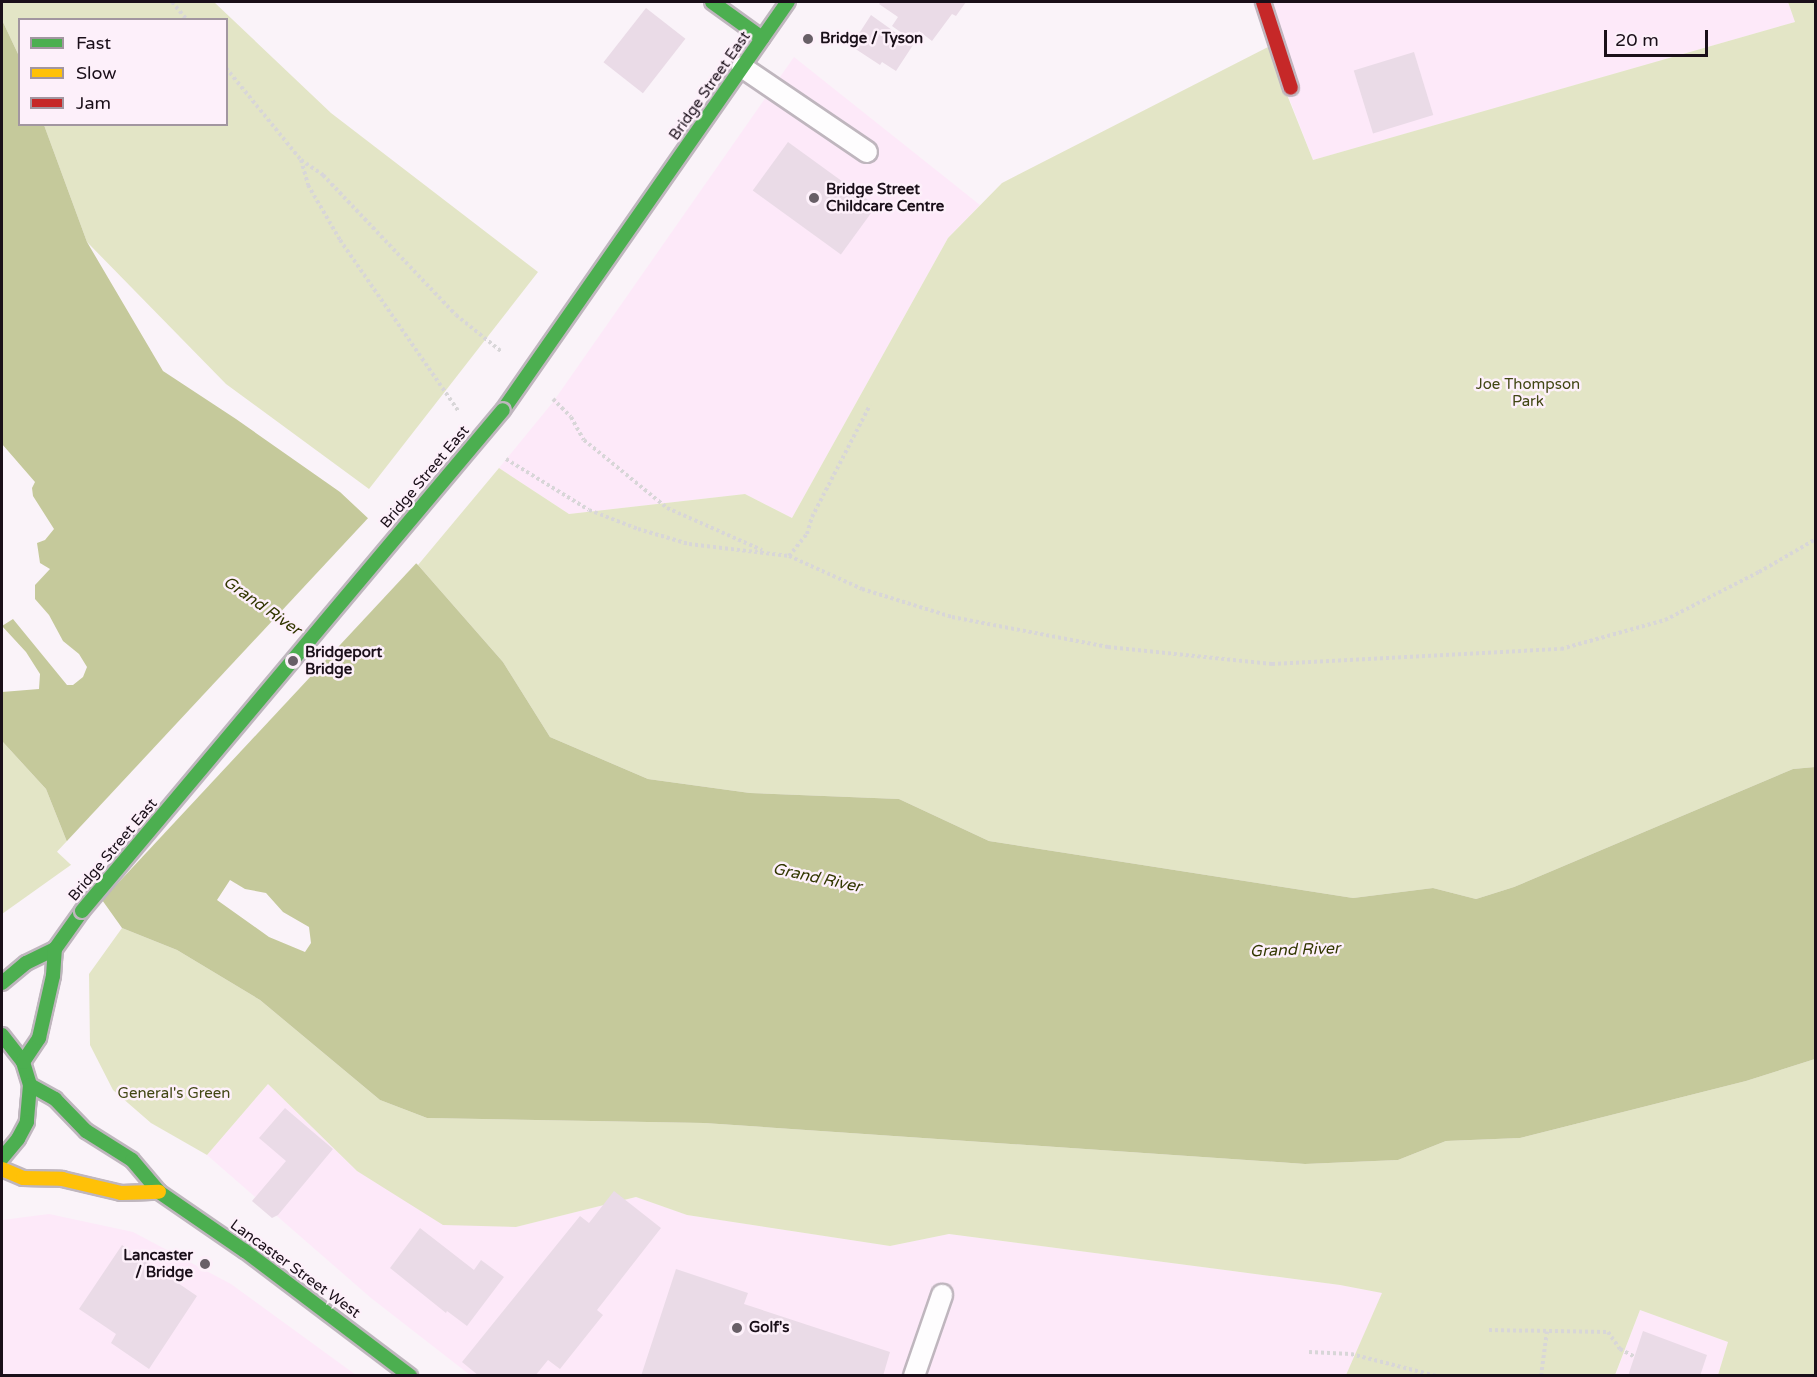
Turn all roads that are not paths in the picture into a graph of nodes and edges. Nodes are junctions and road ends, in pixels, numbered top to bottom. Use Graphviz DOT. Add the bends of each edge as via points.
graph roads {
  1 [pos="712,2"];
  2 [pos="788,2"];
  3 [pos="1263,2"];
  4 [pos="762,38"];
  5 [pos="742,67"];
  6 [pos="1291,88"];
  7 [pos="867,152"];
  8 [pos="54,949"];
  9 [pos="2,983"];
  10 [pos="2,1035"];
  11 [pos="23,1062"];
  12 [pos="30,1085"];
  13 [pos="2,1158"];
  14 [pos="2,1169"];
  15 [pos="159,1192"];
  16 [pos="942,1295"];
  17 [pos="410,1376"];
  18 [pos="914,1376"];
  1 -- 4 [label="main road"];
  2 -- 4 [label="main road, Bridge Street East"];
  3 -- 6 [label="main road"];
  4 -- 5 [label="main road, Bridge Street East"];
  5 -- 7 [label="lane"];
  5 -- 8 [label="main road, Bridge Street East, bridge" via="503,410"];
  8 -- 9 [label="main road, Bridge Street East" via="26,963"];
  8 -- 11 [label="main road" via="39,1038"];
  10 -- 11 [label="main road"];
  11 -- 12 [label="main road"];
  12 -- 13 [label="main road" via="27,1122"];
  12 -- 15 [label="main road, Lancaster Street West" via="55,1099 86,1131 132,1160"];
  14 -- 15 [label="main road" via="23,1178 62,1179 121,1193"];
  15 -- 17 [label="main road, Lancaster Street West" via="245,1251"];
  16 -- 18 [label="lane"];
}
